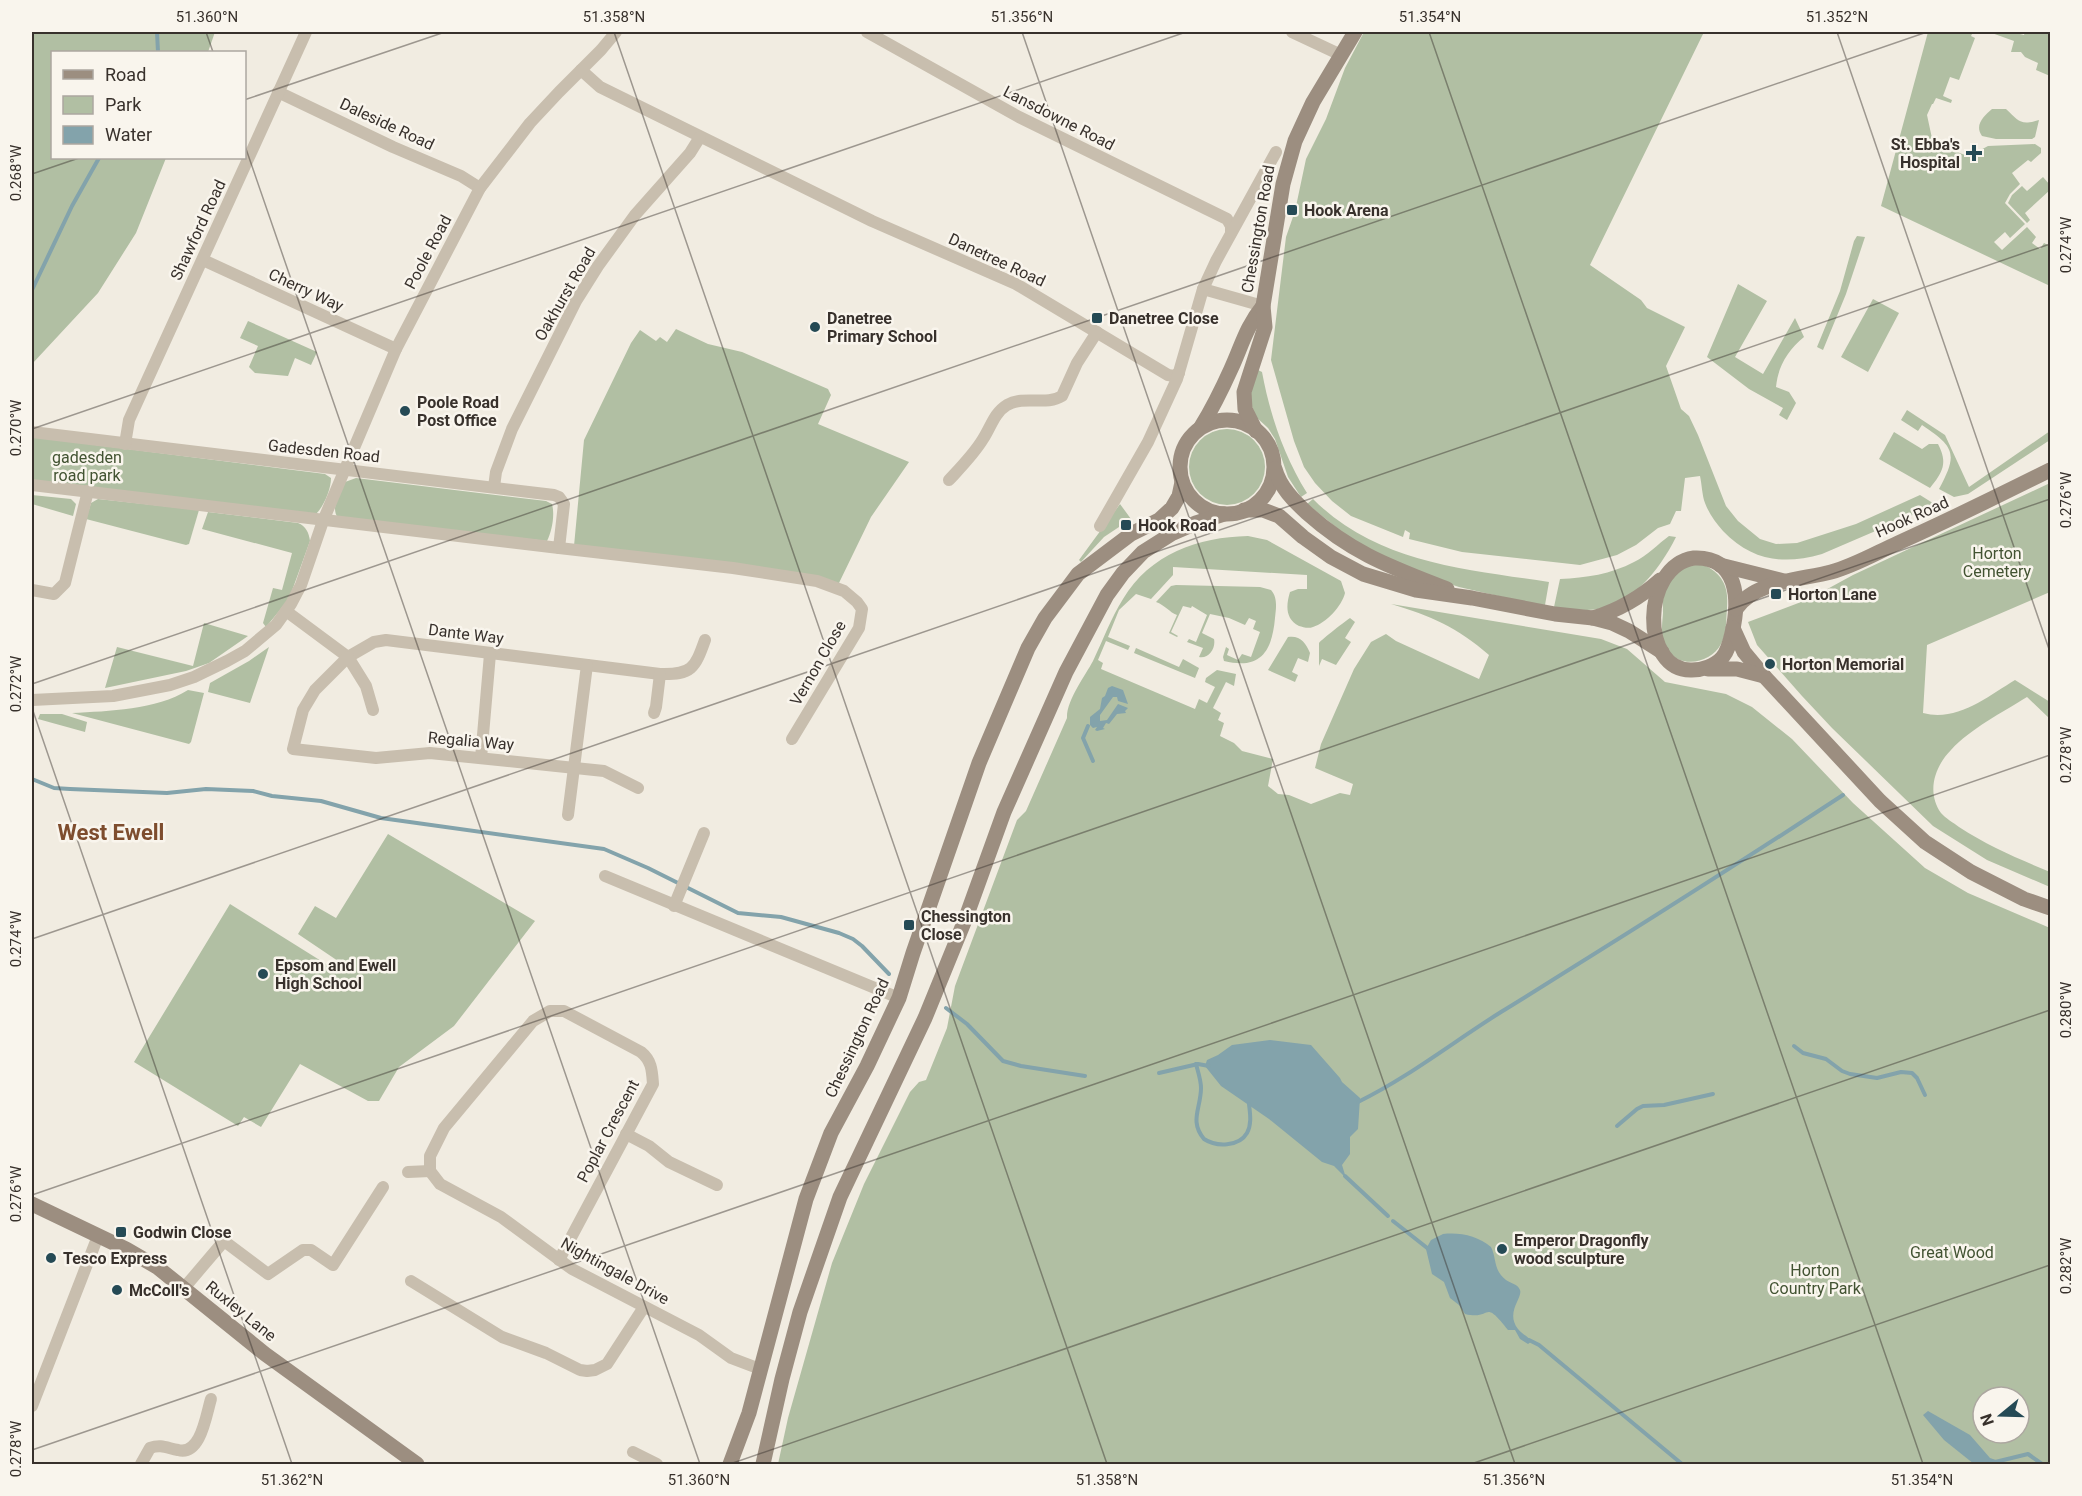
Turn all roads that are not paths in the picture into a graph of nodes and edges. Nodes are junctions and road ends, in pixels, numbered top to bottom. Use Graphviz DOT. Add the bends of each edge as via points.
graph roads {
  1 [pos="306,32"];
  2 [pos="616,32"];
  3 [pos="867,32"];
  4 [pos="1292,32"];
  5 [pos="1355,32"];
  6 [pos="1341,55"];
  7 [pos="581,70"];
  8 [pos="278,92"];
  9 [pos="700,137"];
  10 [pos="1276,152"];
  11 [pos="480,188"];
  12 [pos="1231,233"];
  13 [pos="203,260"];
  14 [pos="1203,289"];
  15 [pos="1263,306"];
  16 [pos="1097,332"];
  17 [pos="396,349"];
  18 [pos="1179,373"];
  19 [pos="1201,428"];
  20 [pos="1256,431"];
  21 [pos="32,432"];
  22 [pos="125,444"];
  23 [pos="1272,454"];
  24 [pos="345,470"];
  25 [pos="2050,470"];
  26 [pos="949,480"];
  27 [pos="1182,482"];
  28 [pos="32,485"];
  29 [pos="494,488"];
  30 [pos="88,491"];
  31 [pos="1244,510"];
  32 [pos="1224,514"];
  33 [pos="323,521"];
  34 [pos="1100,526"];
  35 [pos="559,548"];
  36 [pos="1720,565"];
  37 [pos="1666,576"];
  38 [pos="1784,581"];
  39 [pos="32,590"];
  40 [pos="1472,598"];
  41 [pos="1736,609"];
  42 [pos="286,611"];
  43 [pos="1593,618"];
  44 [pos="1733,628"];
  45 [pos="705,640"];
  46 [pos="1662,652"];
  47 [pos="490,654"];
  48 [pos="348,657"];
  49 [pos="587,665"];
  50 [pos="1700,669"];
  51 [pos="660,674"];
  52 [pos="1764,676"];
  53 [pos="32,700"];
  54 [pos="373,710"];
  55 [pos="654,713"];
  56 [pos="792,739"];
  57 [pos="293,749"];
  58 [pos="481,758"];
  59 [pos="574,768"];
  60 [pos="638,788"];
  61 [pos="568,815"];
  62 [pos="704,833"];
  63 [pos="605,876"];
  64 [pos="674,906"];
  65 [pos="2050,908"];
  66 [pos="899,998"];
  67 [pos="626,1134"];
  68 [pos="430,1171"];
  69 [pos="408,1172"];
  70 [pos="717,1185"];
  71 [pos="383,1187"];
  72 [pos="32,1204"];
  73 [pos="98,1236"];
  74 [pos="558,1260"];
  75 [pos="411,1281"];
  76 [pos="184,1288"];
  77 [pos="644,1307"];
  78 [pos="760,1369"];
  79 [pos="211,1399"];
  80 [pos="32,1406"];
  81 [pos="639,1458"];
  82 [pos="141,1464"];
  83 [pos="417,1464"];
  84 [pos="657,1464"];
  85 [pos="730,1464"];
  86 [pos="763,1464"];
  1 -- 8 [label="street, Shawford Road"];
  2 -- 7 [label="street, Poole Road"];
  3 -- 12 [label="street, Lansdowne Road" via="1019,117 1227,219"];
  4 -- 6 [label="street"];
  5 -- 6 [label="main road, Chessington Road"];
  6 -- 15 [label="main road, Chessington Road" via="1313,102 1291,153"];
  7 -- 9 [label="street, Danetree Road" via="600,87"];
  7 -- 11 [label="street, Poole Road" via="530,123"];
  8 -- 11 [label="street, Daleside Road"];
  8 -- 13 [label="street, Shawford Road"];
  9 -- 16 [label="street, Danetree Road" via="882,226 1016,284"];
  9 -- 29 [label="street, Oakhurst Road" via="635,215 576,301 512,429"];
  10 -- 12 [label="street"];
  11 -- 17 [label="street, Poole Road"];
  12 -- 14 [label="street"];
  13 -- 17 [label="street, Cherry Way"];
  13 -- 22 [label="street, Shawford Road" via="129,420"];
  14 -- 15 [label="street, Chessington Road"];
  14 -- 18 [label="street"];
  15 -- 19 [label="main road, Chessington Road" via="1250,322"];
  15 -- 20 [label="main road, Chessington Road" via="1265,327 1244,392 1245,409"];
  16 -- 18 [label="street, Danetree Road" via="1168,375"];
  16 -- 26 [label="street" via="1062,396 1007,405"];
  17 -- 24 [label="street, Poole Road"];
  18 -- 34 [label="street" via="1148,442"];
  19 -- 20 [label="main road" via="1229,420"];
  19 -- 27 [label="main road, Chessington Road" via="1182,451"];
  20 -- 23 [label="main road, Chessington Road"];
  21 -- 22 [label="street, Gadesden Road"];
  22 -- 24 [label="street, Gadesden Road"];
  23 -- 31 [label="main road" via="1274,475 1268,493"];
  23 -- 40 [label="main road" via="1278,477 1293,499 1345,543 1376,561"];
  24 -- 29 [label="street, Gadesden Road"];
  24 -- 33 [label="street, Poole Road"];
  25 -- 38 [label="main road, Hook Road" via="1858,561 1834,571"];
  27 -- 32 [label="main road" via="1198,504"];
  27 -- 66 [label="main road, Chessington Road" via="1172,508 1078,574 1045,618 979,763"];
  28 -- 30 [label="street"];
  29 -- 35 [label="street, Gadesden Road" via="554,495 562,500"];
  30 -- 33 [label="street"];
  30 -- 39 [label="street" via="65,583 54,594"];
  31 -- 32 [label="main road"];
  31 -- 40 [label="main road" via="1263,510 1278,516 1331,557 1363,574 1410,589"];
  32 -- 86 [label="main road" via="1173,533 1143,552 1107,595 1066,672 1004,812 925,1018 840,1197 800,1312"];
  33 -- 35 [label="street"];
  33 -- 42 [label="street, Poole Road" via="301,585"];
  35 -- 56 [label="street, Vernon Close" via="733,568 817,581 844,591 861,609 859,628"];
  36 -- 37 [label="main road" via="1705,558 1689,558"];
  36 -- 38 [label="main road, Hook Road"];
  36 -- 41 [label="main road" via="1734,583"];
  37 -- 43 [label="main road" via="1632,603"];
  37 -- 46 [label="main road" via="1658,588 1654,609 1655,636"];
  38 -- 41 [label="main road, Hook Road" via="1752,592"];
  40 -- 43 [label="main road"];
  41 -- 44 [label="main road"];
  42 -- 48 [label="street"];
  42 -- 53 [label="street, Poole Road" via="267,634 245,651 194,677 157,689 113,696"];
  43 -- 46 [label="main road" via="1629,631"];
  44 -- 50 [label="main road" via="1721,660"];
  44 -- 52 [label="main road" via="1744,652"];
  45 -- 51 [label="street, Dante Way" via="687,672"];
  46 -- 50 [label="main road" via="1680,668"];
  47 -- 48 [label="street, Dante Way" via="386,640 374,642"];
  47 -- 49 [label="street, Dante Way"];
  47 -- 58 [label="street"];
  48 -- 54 [label="street" via="366,686"];
  48 -- 57 [label="street, Dante Way" via="315,690 303,711"];
  49 -- 51 [label="street, Dante Way"];
  49 -- 59 [label="street"];
  50 -- 52 [label="main road" via="1737,669"];
  51 -- 55 [label="street"];
  52 -- 65 [label="main road" via="1880,801 1925,842 1971,872"];
  57 -- 58 [label="street, Regalia Way" via="376,758 430,753"];
  58 -- 59 [label="street, Regalia Way"];
  59 -- 60 [label="street, Regalia Way" via="604,771"];
  59 -- 61 [label="street"];
  62 -- 64 [label="street"];
  63 -- 64 [label="street"];
  64 -- 66 [label="street"];
  66 -- 78 [label="main road, Chessington Road" via="831,1134 806,1199"];
  67 -- 68 [label="street, Poplar Crescent" via="653,1084 648,1058 564,1011 550,1011 533,1022 450,1119 432,1148"];
  67 -- 70 [label="street" via="669,1162"];
  67 -- 74 [label="street, Poplar Crescent"];
  68 -- 69 [label="street"];
  68 -- 74 [label="street, Nightingale Drive" via="440,1184 501,1217"];
  71 -- 76 [label="street" via="333,1265 311,1250 303,1250 268,1274 224,1241"];
  72 -- 73 [label="main road, Ruxley Lane"];
  73 -- 76 [label="main road, Ruxley Lane" via="157,1267"];
  73 -- 80 [label="street"];
  74 -- 77 [label="street, Nightingale Drive"];
  75 -- 77 [label="street" via="502,1337 587,1371 607,1364"];
  76 -- 83 [label="main road, Ruxley Lane" via="265,1354"];
  77 -- 78 [label="street, Nightingale Drive" via="699,1335 731,1358"];
  78 -- 85 [label="main road, Chessington Road"];
  79 -- 82 [label="street" via="198,1442 191,1449 180,1451 157,1445 150,1448"];
  81 -- 84 [label="street"];
}
